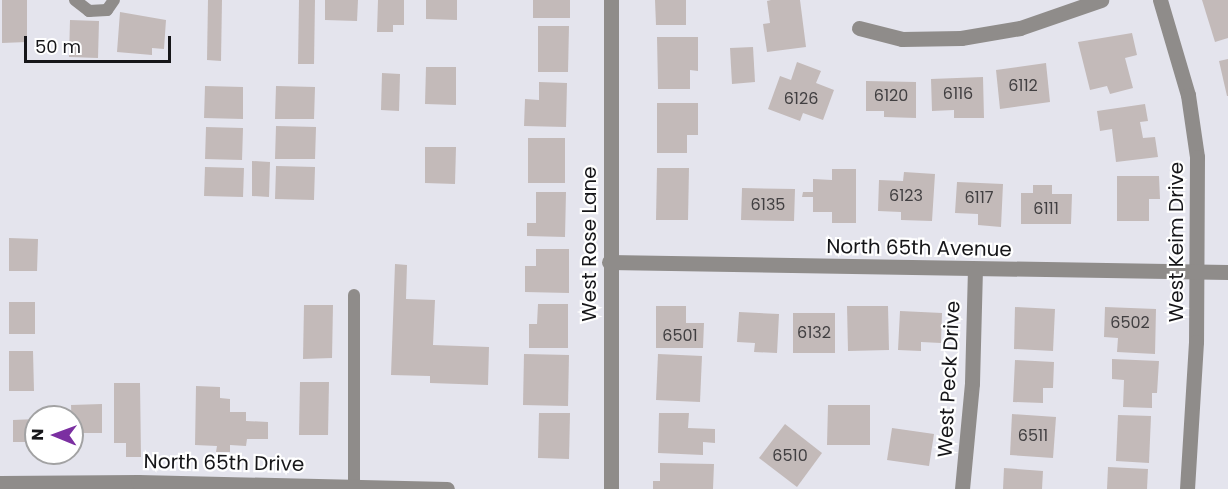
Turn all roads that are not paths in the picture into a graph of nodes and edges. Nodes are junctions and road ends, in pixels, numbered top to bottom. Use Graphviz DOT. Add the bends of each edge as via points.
graph roads {
  1 [pos="75,0"];
  2 [pos="114,0"];
  3 [pos="611,0"];
  4 [pos="1101,0"];
  5 [pos="1160,0"];
  6 [pos="859,28"];
  7 [pos="609,262"];
  8 [pos="975,270"];
  9 [pos="1198,272"];
  10 [pos="1228,272"];
  11 [pos="354,295"];
  12 [pos="0,483"];
  13 [pos="354,487"];
  14 [pos="447,489"];
  15 [pos="611,489"];
  16 [pos="962,489"];
  17 [pos="1187,489"];
  1 -- 2 [label="lane" via="89,11 106,10"];
  3 -- 7 [label="street, West Rose Lane"];
  4 -- 6 [label="street" via="1020,28 961,38 902,39"];
  5 -- 9 [label="street, West Keim Drive" via="1194,129"];
  7 -- 8 [label="street, North 65th Avenue"];
  7 -- 15 [label="street, West Rose Lane"];
  8 -- 9 [label="street, North 65th Avenue"];
  8 -- 16 [label="street, West Peck Drive" via="972,383"];
  9 -- 10 [label="street, North 65th Avenue"];
  9 -- 17 [label="street, West Keim Drive"];
  11 -- 13 [label="lane"];
  12 -- 13 [label="street, North 65th Drive"];
  13 -- 14 [label="street, North 65th Drive"];
}
